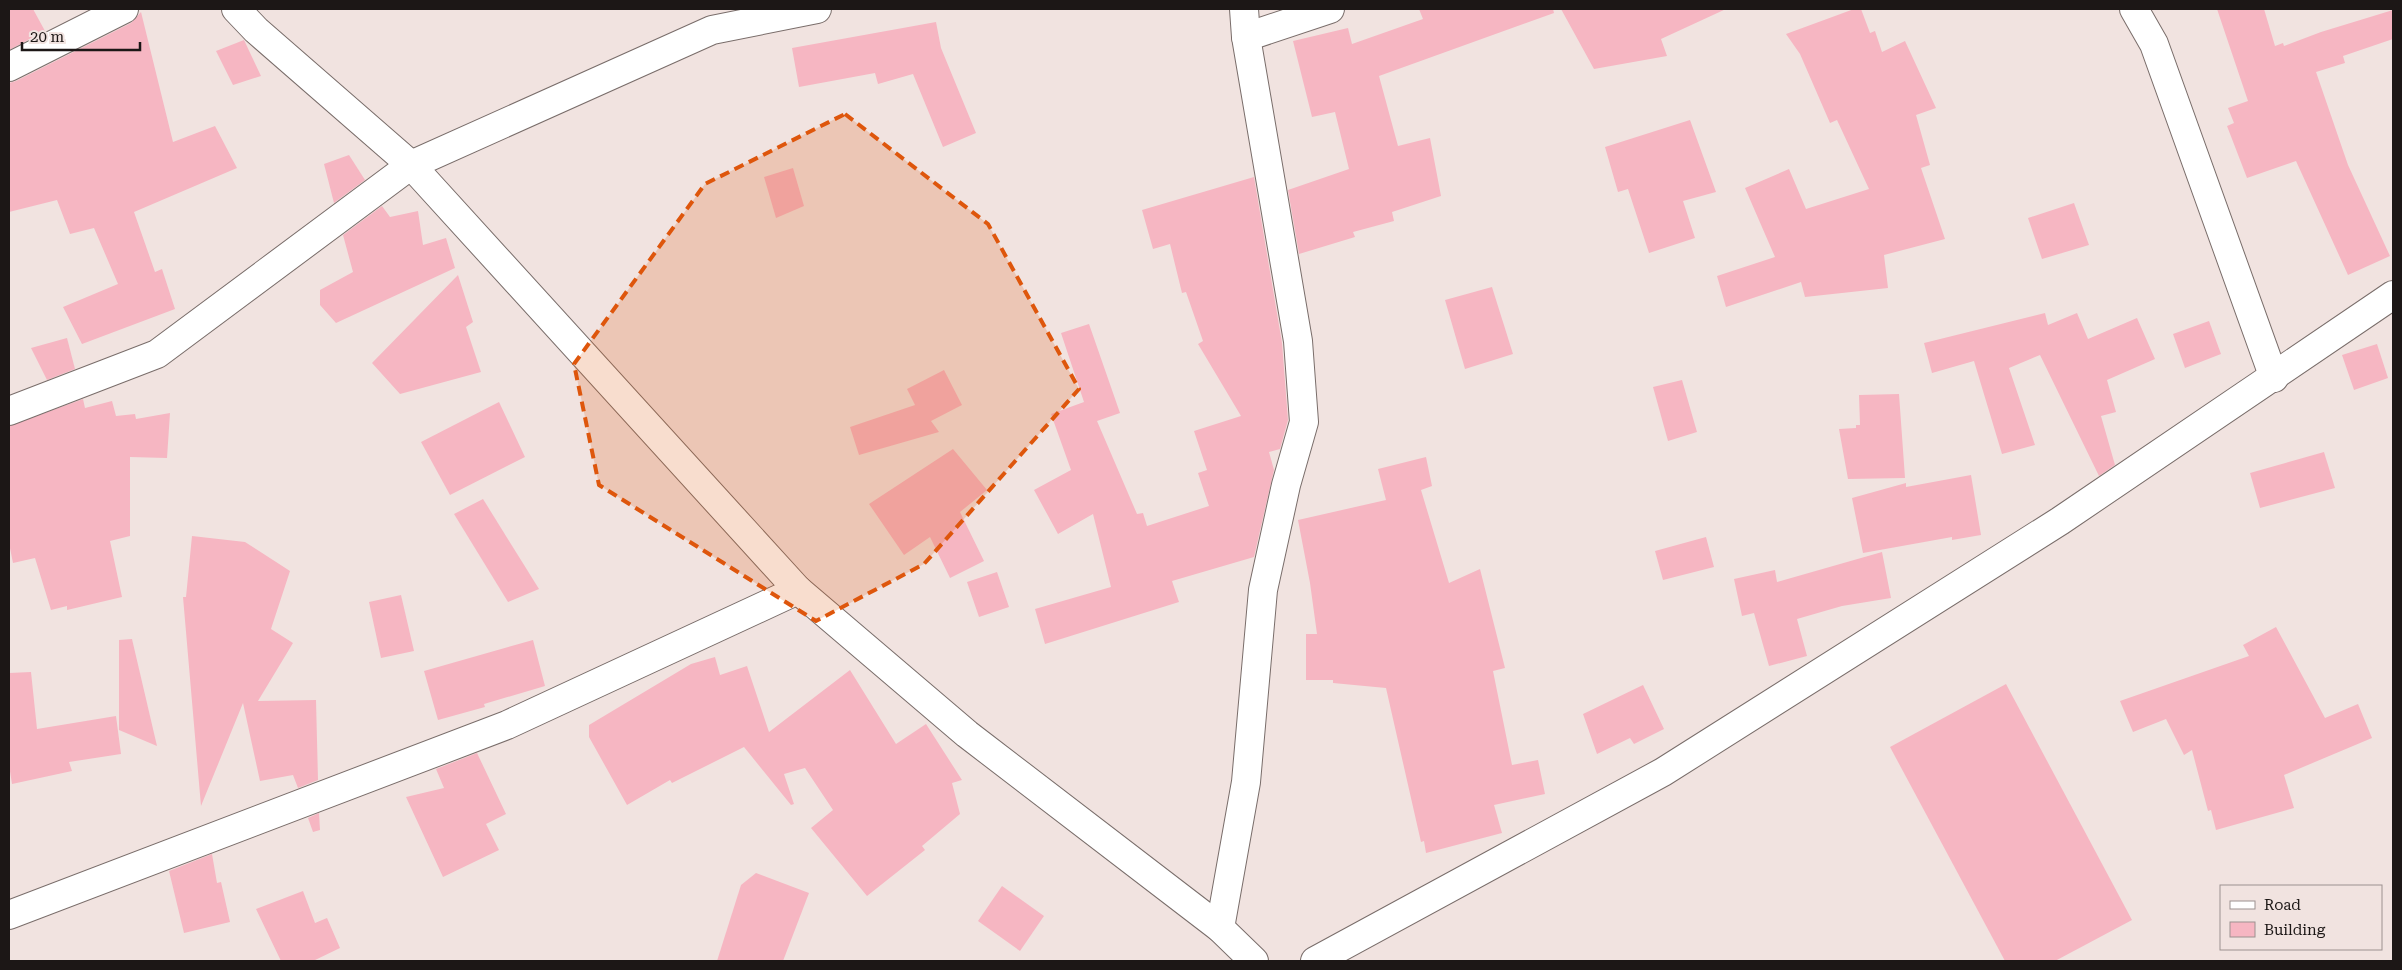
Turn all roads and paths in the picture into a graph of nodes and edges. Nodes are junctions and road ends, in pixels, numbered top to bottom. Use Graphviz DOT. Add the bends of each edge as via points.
graph roads {
  1 [pos="124,9"];
  2 [pos="236,9"];
  3 [pos="817,9"];
  4 [pos="1244,9"];
  5 [pos="1330,9"];
  6 [pos="2134,9"];
  7 [pos="1246,37"];
  8 [pos="9,67"];
  9 [pos="411,165"];
  10 [pos="2393,295"];
  11 [pos="2274,378"];
  12 [pos="9,411"];
  13 [pos="798,590"];
  14 [pos="9,915"];
  15 [pos="1220,928"];
  16 [pos="1254,961"];
  17 [pos="1315,961"];
  1 -- 8 [label="street"];
  2 -- 9 [label="street"];
  3 -- 9 [label="street" via="712,30"];
  4 -- 7 [label="street"];
  5 -- 7 [label="street"];
  6 -- 11 [label="street" via="2154,44"];
  7 -- 15 [label="street" via="1298,341 1304,422 1286,485 1263,590 1246,782"];
  9 -- 12 [label="street" via="158,354"];
  9 -- 13 [label="street"];
  10 -- 11 [label="street"];
  11 -- 17 [label="street" via="2060,521 1663,772"];
  13 -- 14 [label="street" via="507,726"];
  13 -- 15 [label="street" via="967,734"];
  15 -- 16 [label="street"];
}
